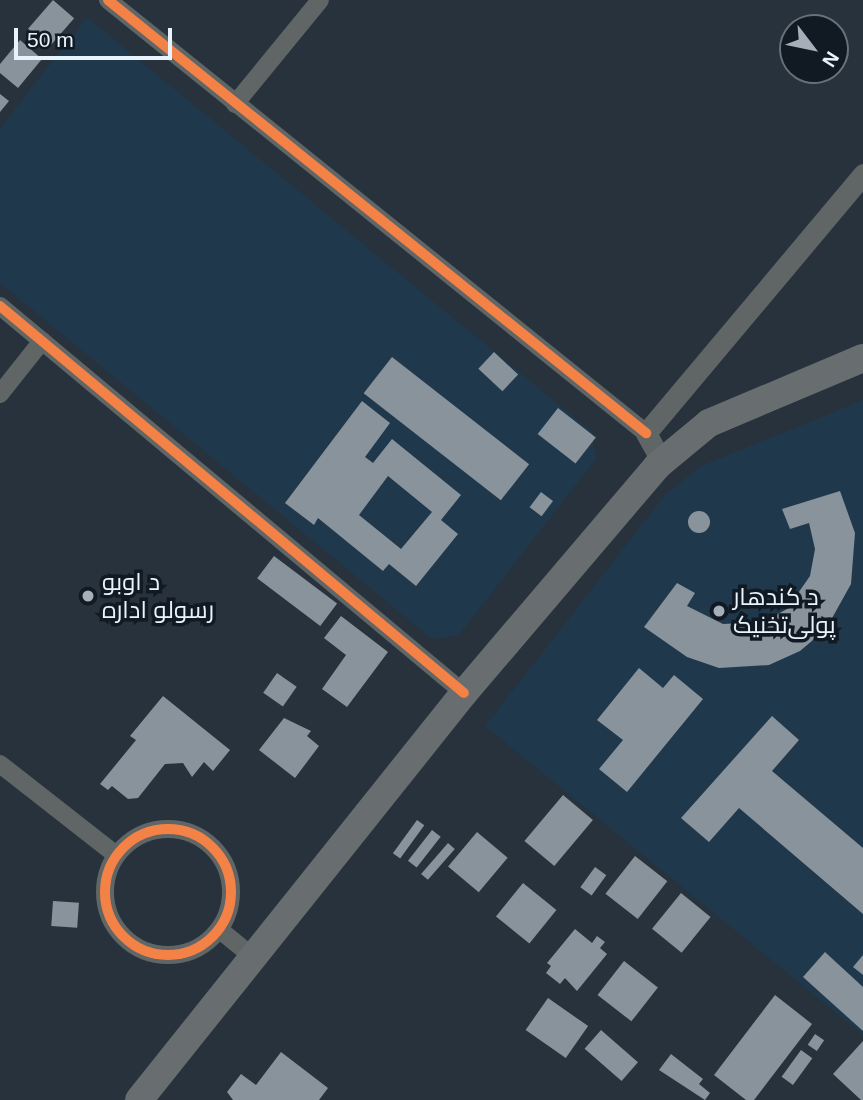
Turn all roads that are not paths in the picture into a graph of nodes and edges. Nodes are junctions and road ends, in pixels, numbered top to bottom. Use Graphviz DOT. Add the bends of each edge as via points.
graph roads {
  1 [pos="108,0"];
  2 [pos="320,0"];
  3 [pos="234,104"];
  4 [pos="863,174"];
  5 [pos="0,306"];
  6 [pos="42,341"];
  7 [pos="863,358"];
  8 [pos="0,394"];
  9 [pos="646,433"];
  10 [pos="662,462"];
  11 [pos="464,693"];
  12 [pos="0,764"];
  13 [pos="116,855"];
  14 [pos="220,930"];
  15 [pos="253,957"];
  16 [pos="139,1100"];
  1 -- 3 [label="street"];
  2 -- 3 [label="street"];
  3 -- 9 [label="street"];
  4 -- 9 [label="street"];
  5 -- 6 [label="street"];
  6 -- 8 [label="street"];
  6 -- 11 [label="street"];
  7 -- 10 [label="main road" via="709,423"];
  9 -- 10 [label="street"];
  10 -- 11 [label="main road"];
  11 -- 15 [label="main road"];
  12 -- 13 [label="street"];
  13 -- 14 [label="street" via="106,875 104,897 110,919 131,944 161,956 183,954 204,945"];
  13 -- 14 [label="street" via="148,831 188,831 205,840 220,854 232,892"];
  14 -- 15 [label="street"];
  15 -- 16 [label="main road"];
}
